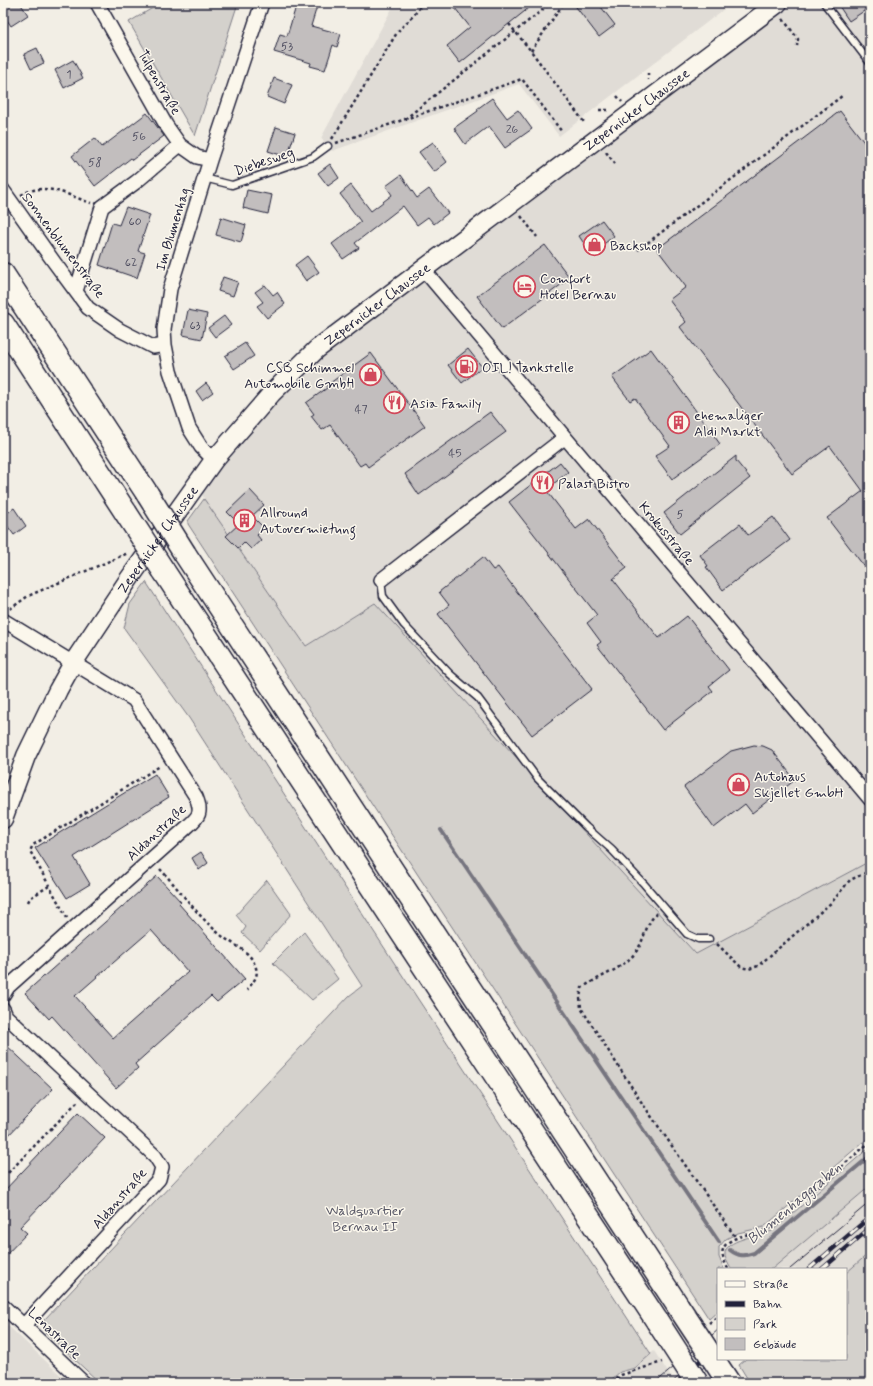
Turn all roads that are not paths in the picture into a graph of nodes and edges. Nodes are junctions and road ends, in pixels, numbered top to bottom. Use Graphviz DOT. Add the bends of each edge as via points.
graph roads {
  1 [pos="97,3"];
  2 [pos="262,3"];
  3 [pos="824,3"];
  4 [pos="780,11"];
  5 [pos="870,63"];
  6 [pos="180,145"];
  7 [pos="328,146"];
  8 [pos="210,160"];
  9 [pos="204,178"];
  10 [pos="3,190"];
  11 [pos="424,270"];
  12 [pos="3,274"];
  13 [pos="76,291"];
  14 [pos="3,324"];
  15 [pos="165,345"];
  16 [pos="564,438"];
  17 [pos="214,460"];
  18 [pos="381,580"];
  19 [pos="6,615"];
  20 [pos="73,663"];
  21 [pos="870,799"];
  22 [pos="3,819"];
  23 [pos="709,940"];
  24 [pos="3,995"];
  25 [pos="3,1009"];
  26 [pos="3,1306"];
  27 [pos="24,1325"];
  28 [pos="84,1383"];
  29 [pos="697,1383"];
  30 [pos="728,1383"];
  1 -- 6 [label="street, Tulpenstraße"];
  2 -- 8 [label="street, Im Blumenhag"];
  3 -- 5 [label="lane"];
  4 -- 11 [label="main road, Zepernicker Chaussee" via="578,152"];
  6 -- 8 [label="street, Tulpenstraße" via="197,157"];
  6 -- 13 [label="street" via="102,207"];
  7 -- 9 [label="lane, Diebesweg" via="313,157 232,185"];
  8 -- 9 [label="street, Im Blumenhag"];
  9 -- 15 [label="street, Im Blumenhag" via="170,289 164,329"];
  10 -- 13 [label="street, Sonnenblumenstraße"];
  11 -- 16 [label="street, Krokusstraße"];
  11 -- 17 [label="main road, Zepernicker Chaussee" via="317,349 272,393"];
  12 -- 30 [label="highway, bridge"];
  13 -- 15 [label="street, Sonnenblumenstraße" via="88,308 120,330 153,347"];
  14 -- 29 [label="highway, bridge"];
  15 -- 17 [label="street, Im Blumenhag" via="170,370 189,428 200,447"];
  16 -- 18 [label="street"];
  16 -- 21 [label="street, Krokusstraße"];
  17 -- 20 [label="main road, Zepernicker Chaussee"];
  18 -- 23 [label="lane" via="383,596 404,625 450,674 478,698 537,778 612,850 687,934"];
  19 -- 20 [label="street, Aldanstraße"];
  20 -- 22 [label="main road, Zepernicker Chaussee" via="26,756"];
  20 -- 24 [label="street, Aldanstraße" via="127,696 138,706 196,797 200,811 198,817 8,987"];
  25 -- 27 [label="street, Aldanstraße" via="6,1016 156,1156 162,1167 159,1179"];
  26 -- 27 [label="street, Lenastraße"];
  27 -- 28 [label="street, Lenastraße"];
}
